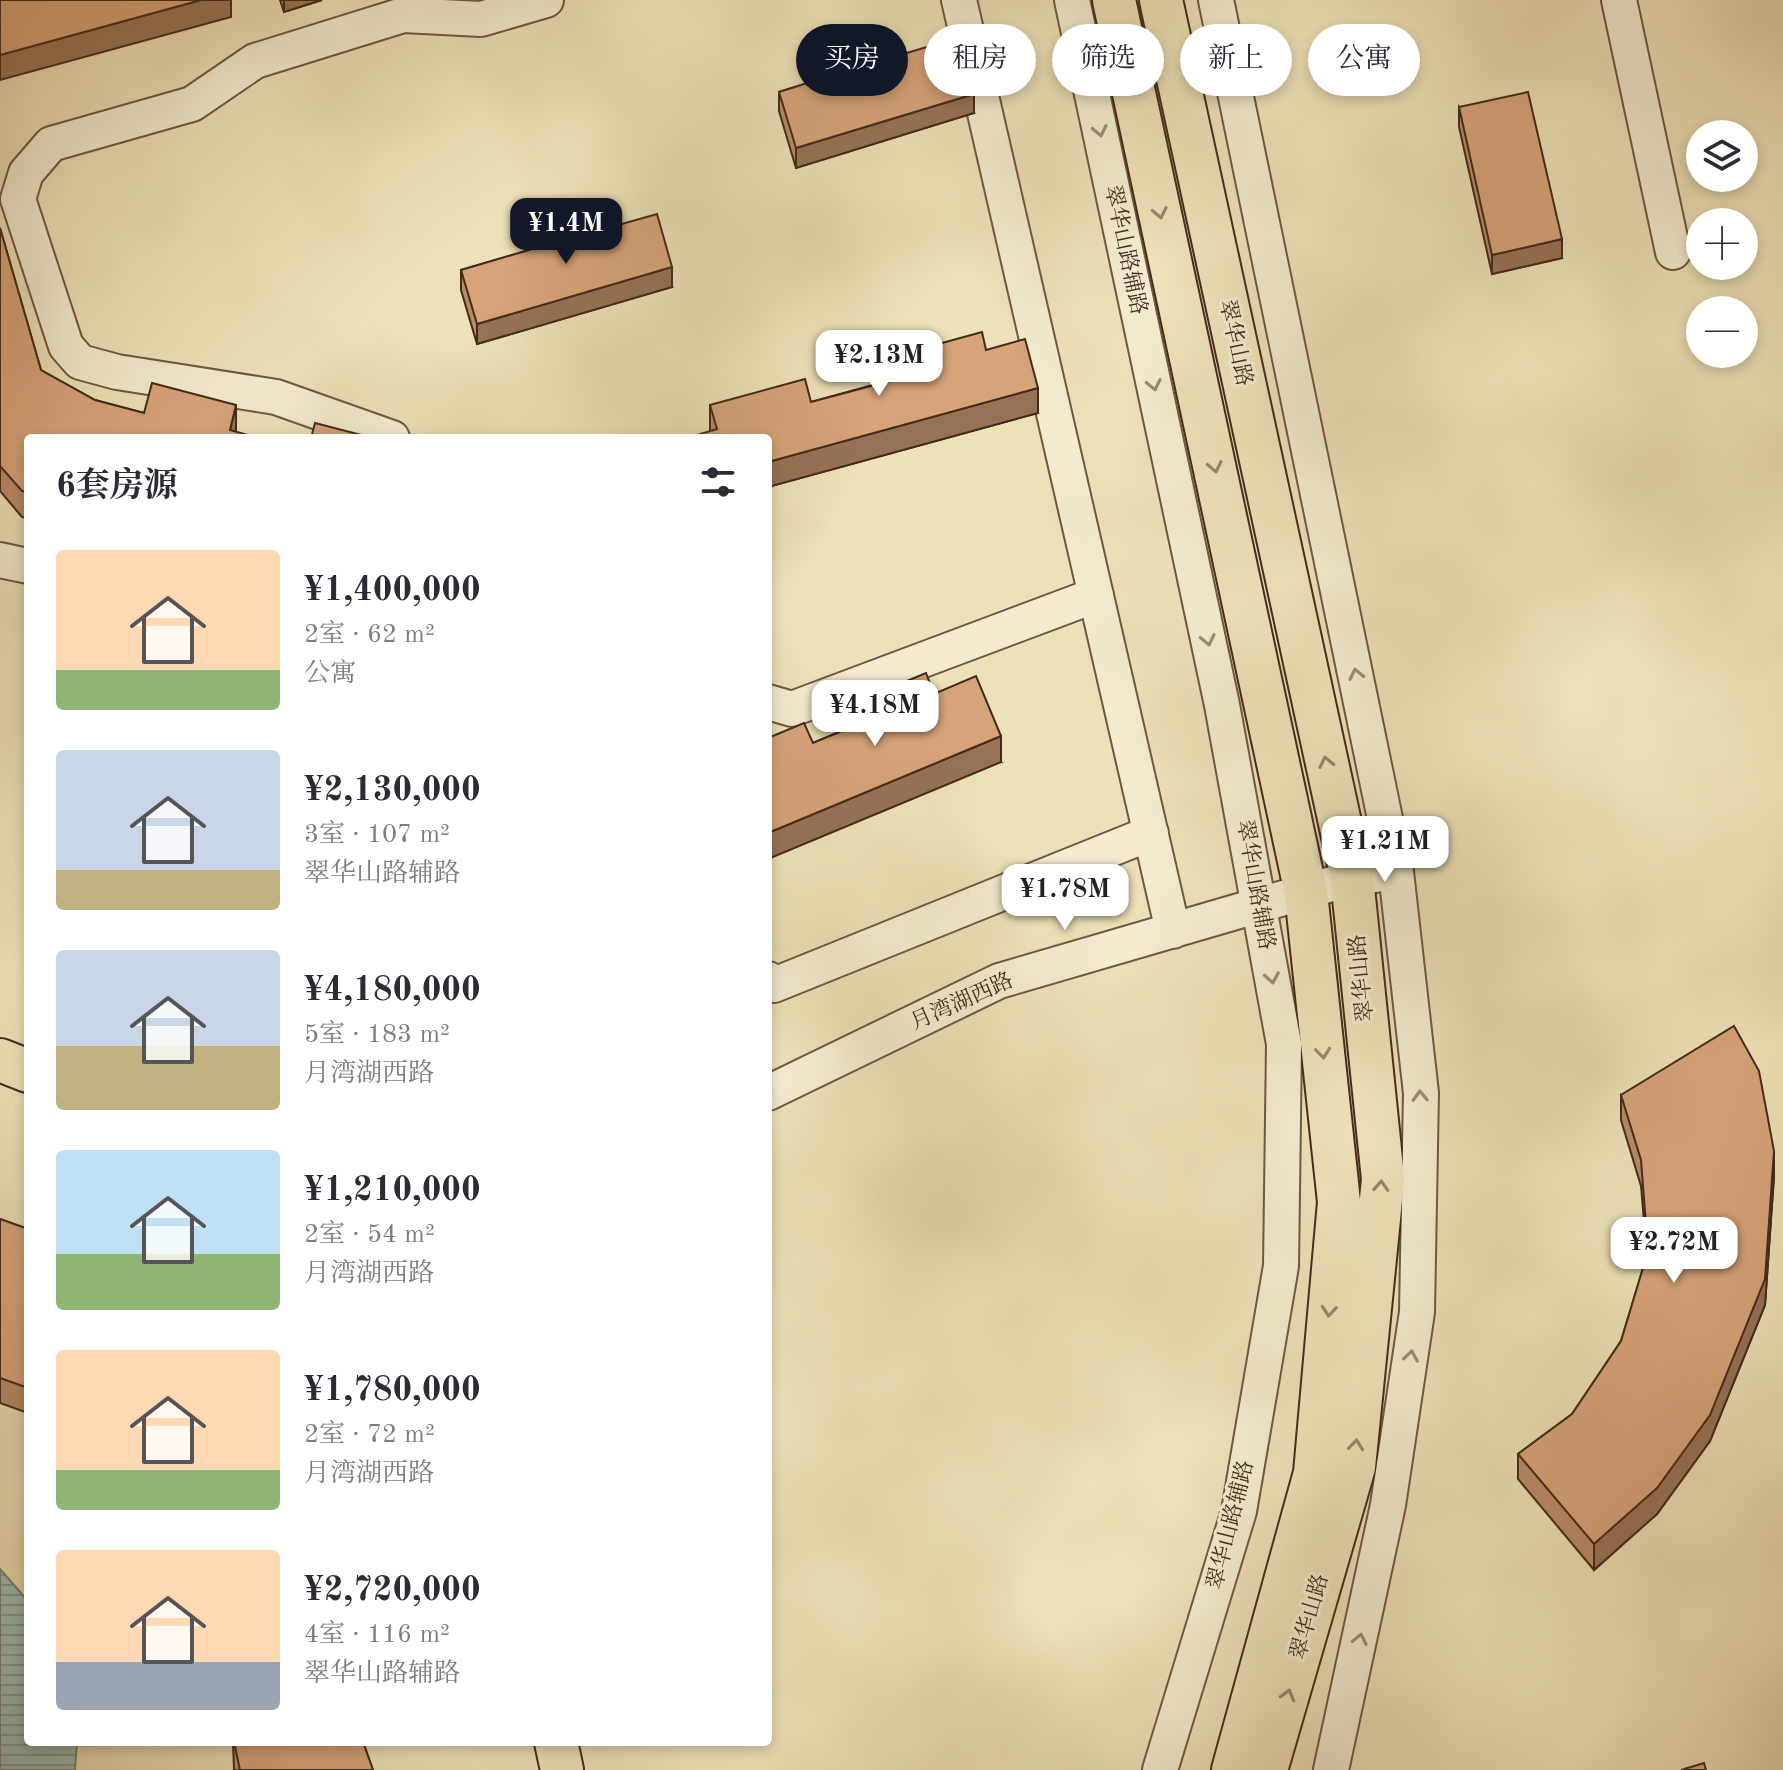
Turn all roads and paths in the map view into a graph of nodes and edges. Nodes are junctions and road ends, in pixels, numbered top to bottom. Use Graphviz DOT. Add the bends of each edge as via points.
graph roads {
  1 [pos="546,0"];
  2 [pos="959,0"];
  3 [pos="1072,0"];
  4 [pos="1114,0"];
  5 [pos="1161,0"];
  6 [pos="1216,0"];
  7 [pos="1619,0"];
  8 [pos="1673,252"];
  9 [pos="381,434"];
  10 [pos="0,560"];
  11 [pos="24,565"];
  12 [pos="1096,595"];
  13 [pos="772,703"];
  14 [pos="1151,833"];
  15 [pos="1396,872"];
  16 [pos="1352,878"];
  17 [pos="1306,893"];
  18 [pos="1259,906"];
  19 [pos="1173,931"];
  20 [pos="772,983"];
  21 [pos="0,1060"];
  22 [pos="24,1069"];
  23 [pos="772,1091"];
  24 [pos="557,1746"];
  25 [pos="562,1770"];
  26 [pos="1160,1770"];
  27 [pos="1233,1770"];
  28 [pos="1266,1770"];
  29 [pos="1331,1770"];
  1 -- 9 [label="street" via="481,19 403,15 255,61 192,104 51,144 26,173 18,199 66,346 80,362 276,397"];
  2 -- 12 [label="street"];
  3 -- 18 [label="street, 翠华山路辅路, one-way" via="1222,705"];
  4 -- 17 [label="main road, 翠华山路, one-way"];
  16 -- 5 [label="main road, 翠华山路, one-way"];
  15 -- 6 [label="street, one-way"];
  7 -- 8 [label="street"];
  10 -- 11 [label="street"];
  12 -- 13 [label="street" via="792,709"];
  12 -- 14 [label="street"];
  14 -- 19 [label="street"];
  14 -- 20 [label="street"];
  15 -- 16 [label="street, 月湾湖西路"];
  29 -- 15 [label="street, one-way" via="1388,1505 1417,1312 1421,1093"];
  16 -- 17 [label="street, 月湾湖西路"];
  28 -- 16 [label="main road, 翠华山路, one-way" via="1354,1467 1383,1179"];
  17 -- 18 [label="street, 月湾湖西路"];
  17 -- 27 [label="main road, 翠华山路, one-way" via="1338,1217 1315,1473"];
  18 -- 19 [label="street, 月湾湖西路"];
  18 -- 26 [label="street, 翠华山路辅路, one-way" via="1284,1044 1281,1266 1239,1511"];
  19 -- 23 [label="street, 月湾湖西路" via="999,981"];
  21 -- 22 [label="main road"];
  24 -- 25 [label="main road"];
}
